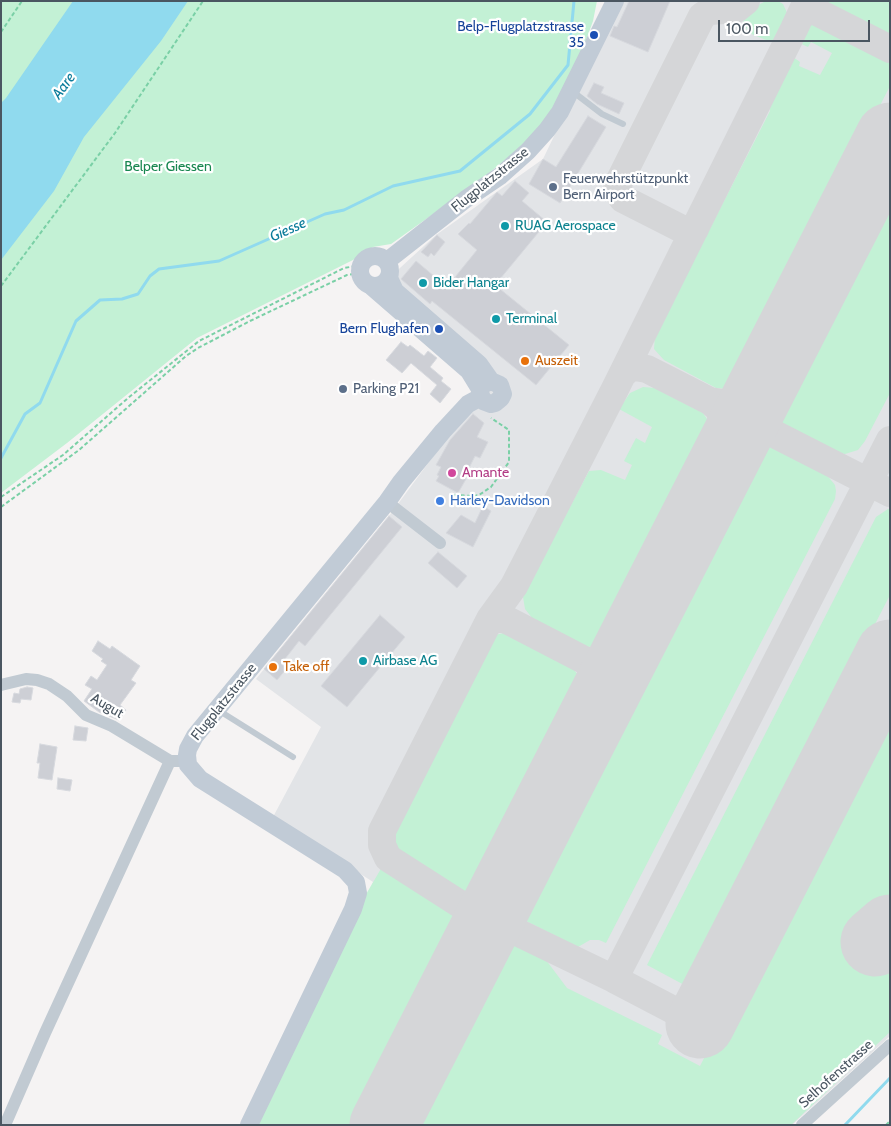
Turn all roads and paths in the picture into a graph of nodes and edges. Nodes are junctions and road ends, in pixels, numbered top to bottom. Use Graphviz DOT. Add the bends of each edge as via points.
graph roads {
  1 [pos="22,1"];
  2 [pos="203,1"];
  3 [pos="615,1"];
  4 [pos="1,32"];
  5 [pos="571,90"];
  6 [pos="623,124"];
  7 [pos="388,269"];
  8 [pos="364,274"];
  9 [pos="1,286"];
  10 [pos="484,389"];
  11 [pos="489,417"];
  12 [pos="454,495"];
  13 [pos="1,497"];
  14 [pos="387,502"];
  15 [pos="1,507"];
  16 [pos="440,543"];
  17 [pos="1,685"];
  18 [pos="217,709"];
  19 [pos="293,757"];
  20 [pos="178,761"];
  21 [pos="890,1045"];
  22 [pos="890,1121"];
  23 [pos="5,1125"];
  24 [pos="249,1125"];
  25 [pos="802,1125"];
  26 [pos="886,1125"];
  1 -- 4 [label="path"];
  2 -- 9 [label="path" via="115,133"];
  3 -- 5 [label="street, Flugplatzstrasse"];
  5 -- 6 [label="lane" via="602,114"];
  5 -- 7 [label="street, Flugplatzstrasse" via="555,120 514,164"];
  7 -- 8 [label="street, Flugplatzstrasse" via="382,285"];
  7 -- 8 [label="street" via="381,257 372,256 364,261"];
  7 -- 10 [label="street" via="395,291 478,364"];
  8 -- 10 [label="street" via="469,371"];
  8 -- 13 [label="path" via="344,268 199,341 64,455"];
  8 -- 15 [label="path" via="347,275 198,348 79,450"];
  10 -- 14 [label="street, Flugplatzstrasse" via="443,430"];
  11 -- 12 [label="path" via="510,430 509,462 491,487 479,495"];
  14 -- 16 [label="street"];
  14 -- 18 [label="street, Flugplatzstrasse"];
  17 -- 20 [label="street, Augut" via="26,679 49,684 86,715"];
  18 -- 19 [label="lane"];
  18 -- 20 [label="street, Flugplatzstrasse" via="191,743 186,755"];
  20 -- 23 [label="street" via="45,1033"];
  20 -- 24 [label="street" via="206,784 345,870 356,882 358,893 354,909"];
  21 -- 25 [label="street, Selhofenstrasse"];
  22 -- 26 [label="path"];
}
